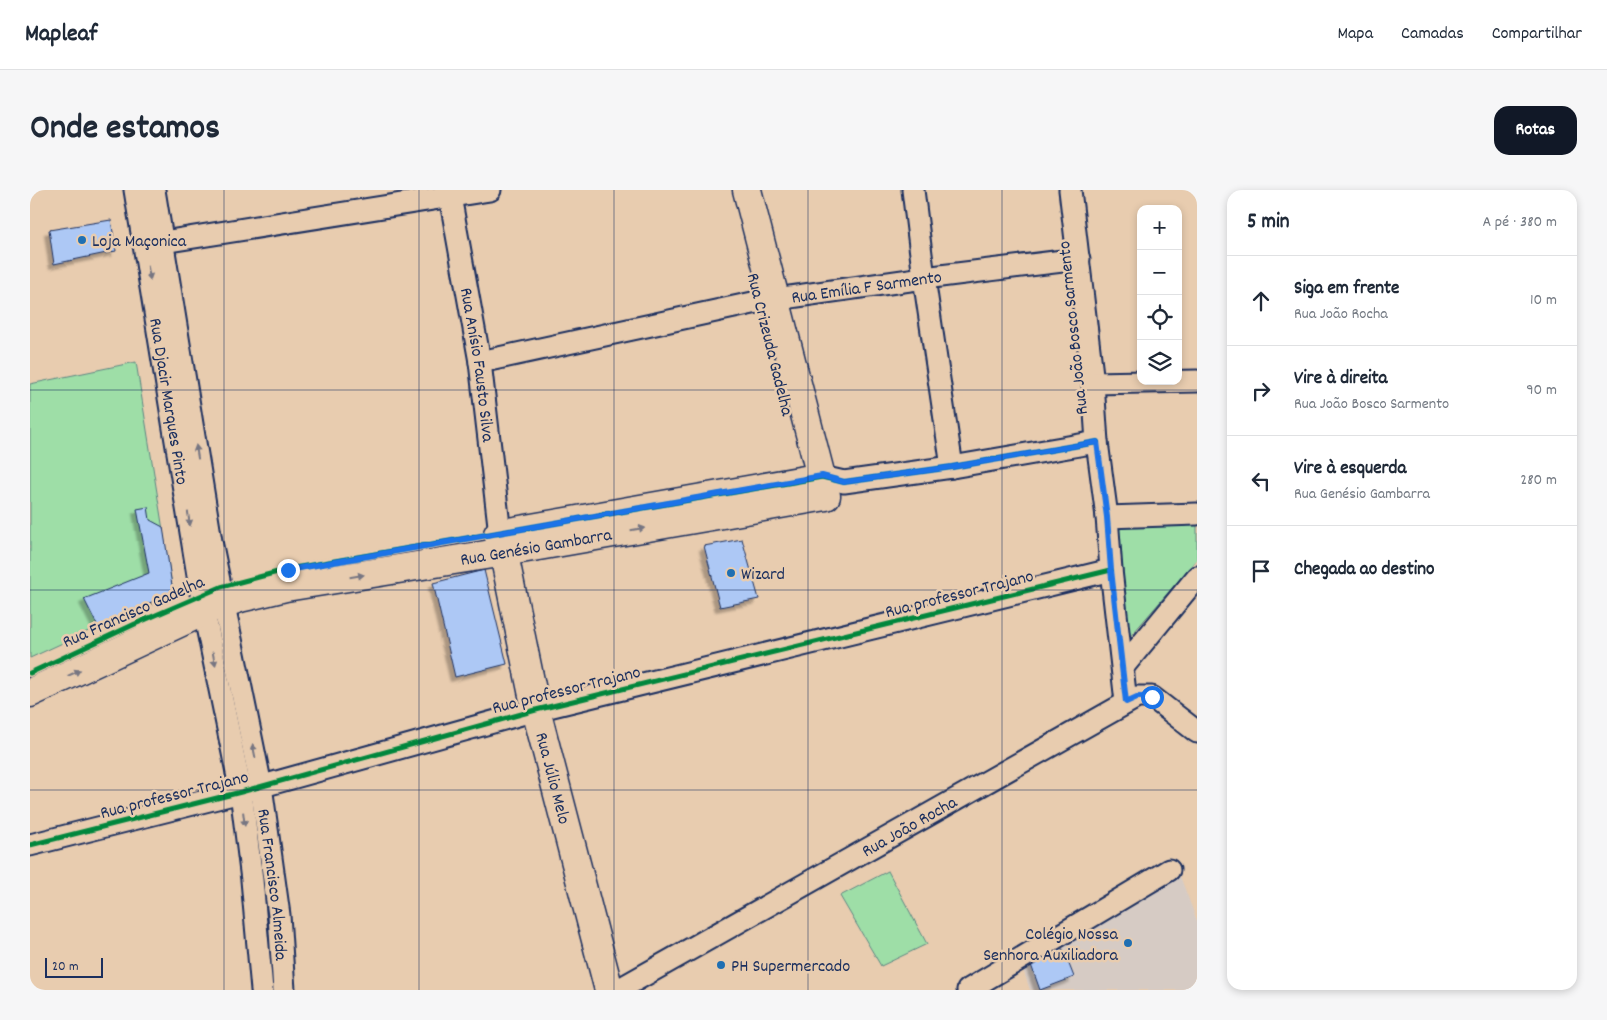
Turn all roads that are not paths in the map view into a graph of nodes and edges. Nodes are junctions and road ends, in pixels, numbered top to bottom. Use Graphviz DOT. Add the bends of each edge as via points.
graph roads {
  1 [pos="136,190"];
  2 [pos="154,190"];
  3 [pos="490,190"];
  4 [pos="730,190"];
  5 [pos="747,190"];
  6 [pos="913,190"];
  7 [pos="1070,190"];
  8 [pos="450,196"];
  9 [pos="163,242"];
  10 [pos="1079,259"];
  11 [pos="924,278"];
  12 [pos="768,300"];
  13 [pos="169,336"];
  14 [pos="480,362"];
  15 [pos="1197,381"];
  16 [pos="1093,383"];
  17 [pos="1097,442"];
  18 [pos="952,467"];
  19 [pos="821,487"];
  20 [pos="1197,514"];
  21 [pos="1107,517"];
  22 [pos="502,543"];
  23 [pos="1111,570"];
  24 [pos="1197,577"];
  25 [pos="212,599"];
  26 [pos="103,649"];
  27 [pos="1123,667"];
  28 [pos="30,673"];
  29 [pos="30,693"];
  30 [pos="1126,702"];
  31 [pos="536,710"];
  32 [pos="1197,732"];
  33 [pos="261,786"];
  34 [pos="241,792"];
  35 [pos="30,845"];
  36 [pos="1169,870"];
  37 [pos="262,990"];
  38 [pos="284,990"];
  39 [pos="609,990"];
  40 [pos="618,990"];
  41 [pos="968,990"];
  1 -- 13 [label="street, Rua Djacir Marques Pinto, one-way"];
  2 -- 9 [label="street, Rua Djacir Marques Pinto"];
  3 -- 8 [label="street"];
  4 -- 12 [label="street, Rua Crizeuda Gadelha"];
  5 -- 12 [label="street, Rua Crizeuda Gadelha"];
  6 -- 11 [label="street"];
  7 -- 10 [label="street, Rua João Bosco Sarmento"];
  8 -- 9 [label="street"];
  8 -- 14 [label="street, Rua Anísio Fausto Silva"];
  9 -- 13 [label="street, Rua Djacir Marques Pinto"];
  10 -- 11 [label="street, Rua Emília F Sarmento"];
  10 -- 16 [label="street, Rua João Bosco Sarmento"];
  11 -- 12 [label="street, Rua Emília F Sarmento"];
  11 -- 18 [label="street"];
  12 -- 14 [label="street, Rua Emília F Sarmento"];
  12 -- 19 [label="street, Rua Crizeuda Gadelha"];
  13 -- 25 [label="street, Rua Djacir Marques Pinto"];
  14 -- 22 [label="street, Rua Anísio Fausto Silva"];
  15 -- 16 [label="street"];
  16 -- 17 [label="street, Rua João Bosco Sarmento"];
  17 -- 18 [label="street, Rua Genésio Gambarra"];
  17 -- 21 [label="street, Rua João Bosco Sarmento"];
  18 -- 19 [label="street, Rua Genésio Gambarra"];
  19 -- 22 [label="street, Rua Genésio Gambarra"];
  20 -- 21 [label="street"];
  21 -- 23 [label="street, Rua João Bosco Sarmento"];
  22 -- 25 [label="street, Rua Genésio Gambarra" via="259,593"];
  22 -- 31 [label="street, Rua Júlio Melo"];
  23 -- 27 [label="street, Rua João Bosco Sarmento"];
  23 -- 31 [label="street, Rua professor Trajano"];
  24 -- 27 [label="street"];
  25 -- 26 [label="street, Rua Francisco Gadelha"];
  33 -- 25 [label="street, Rua Francisco Almeida, one-way"];
  25 -- 34 [label="street, Rua Francisco Almeida, one-way"];
  26 -- 28 [label="street, Rua Francisco Gadelha"];
  29 -- 26 [label="street, Rua Francisco Gadelha, one-way"];
  27 -- 30 [label="street, Rua João Bosco Sarmento"];
  30 -- 32 [label="street, Rua João Rocha" via="1137,697 1152,697"];
  30 -- 40 [label="street, Rua João Rocha"];
  31 -- 33 [label="street, Rua professor Trajano"];
  31 -- 39 [label="street, Rua Júlio Melo"];
  33 -- 34 [label="street, Rua professor Trajano"];
  33 -- 38 [label="street, Rua Francisco Almeida" via="279,915"];
  34 -- 35 [label="street, Rua professor Trajano"];
  34 -- 37 [label="street, Rua Francisco Almeida, one-way"];
  36 -- 41 [label="street"];
}
